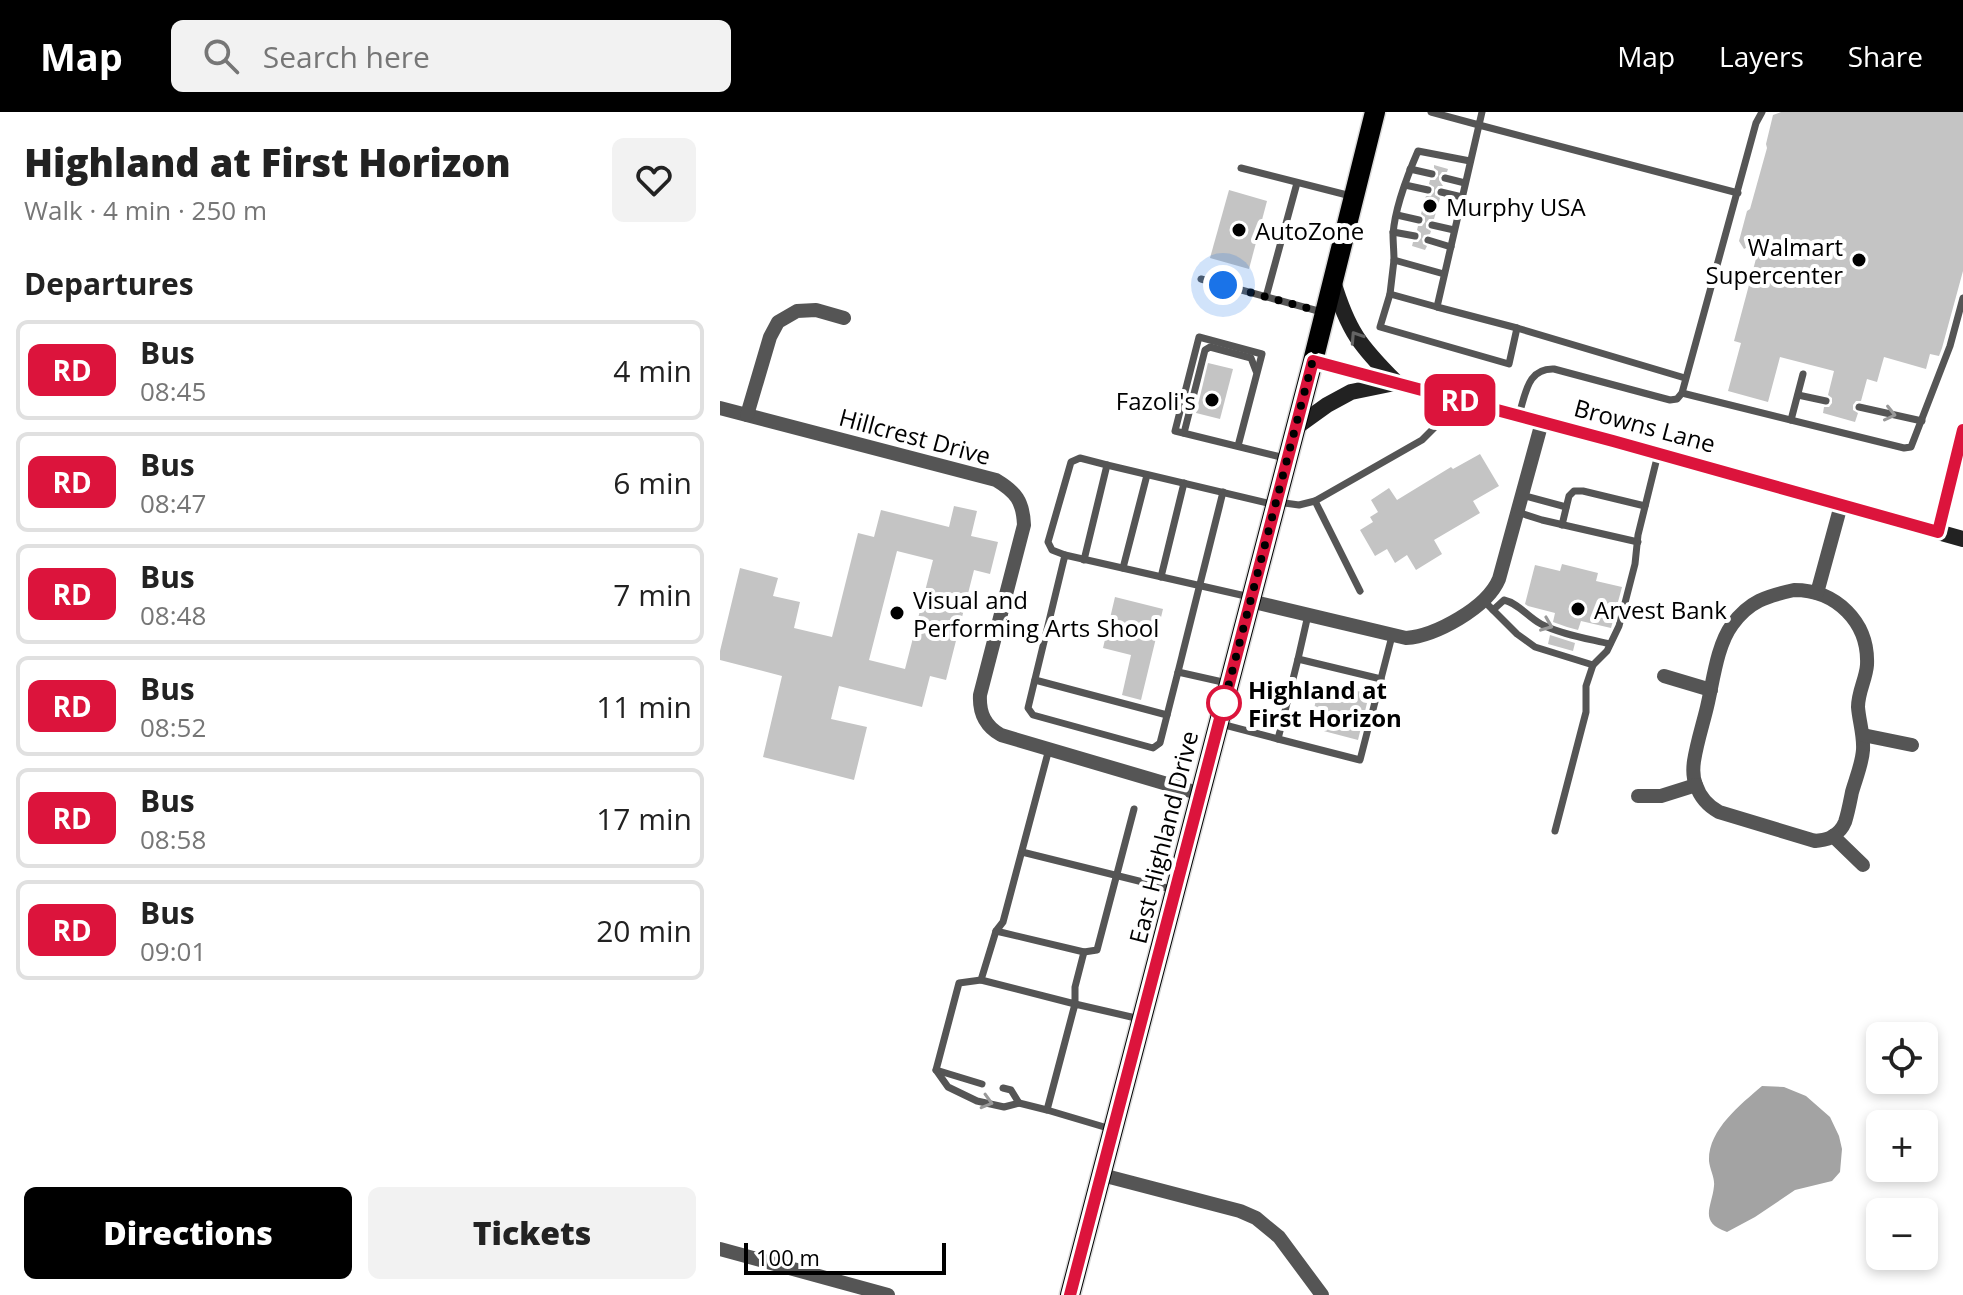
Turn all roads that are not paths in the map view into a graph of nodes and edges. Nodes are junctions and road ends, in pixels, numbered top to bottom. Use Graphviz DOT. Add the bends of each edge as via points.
graph roads {
  1 [pos="1375,112"];
  2 [pos="1431,112"];
  3 [pos="1482,112"];
  4 [pos="1762,112"];
  5 [pos="1479,125"];
  6 [pos="1470,161"];
  7 [pos="1241,168"];
  8 [pos="1410,169"];
  9 [pos="1432,174"];
  10 [pos="1445,178"];
  11 [pos="1297,183"];
  12 [pos="1465,183"];
  13 [pos="1405,185"];
  14 [pos="1428,190"];
  15 [pos="1441,192"];
  16 [pos="1738,193"];
  17 [pos="1354,197"];
  18 [pos="1462,197"];
  19 [pos="1397,215"];
  20 [pos="1419,220"];
  21 [pos="1432,225"];
  22 [pos="1454,230"];
  23 [pos="1393,232"];
  24 [pos="1415,236"];
  25 [pos="1428,240"];
  26 [pos="1451,247"];
  27 [pos="1394,260"];
  28 [pos="1444,274"];
  29 [pos="1201,279"];
  30 [pos="1333,280"];
  31 [pos="1390,294"];
  32 [pos="1266,297"];
  33 [pos="1963,298"];
  34 [pos="1437,307"];
  35 [pos="1325,313"];
  36 [pos="844,318"];
  37 [pos="1517,328"];
  38 [pos="1313,361"];
  39 [pos="1257,373"];
  40 [pos="1803,374"];
  41 [pos="1685,378"];
  42 [pos="1397,383"];
  43 [pos="1682,393"];
  44 [pos="1798,395"];
  45 [pos="1448,397"];
  46 [pos="1826,401"];
  47 [pos="1859,407"];
  48 [pos="720,408"];
  49 [pos="747,415"];
  50 [pos="1519,416"];
  51 [pos="1791,420"];
  52 [pos="1922,421"];
  53 [pos="1542,422"];
  54 [pos="1295,428"];
  55 [pos="1963,430"];
  56 [pos="1184,433"];
  57 [pos="1238,446"];
  58 [pos="1658,454"];
  59 [pos="1287,459"];
  60 [pos="1107,465"];
  61 [pos="1147,475"];
  62 [pos="1184,483"];
  63 [pos="1223,492"];
  64 [pos="1522,495"];
  65 [pos="1315,501"];
  66 [pos="1276,503"];
  67 [pos="1841,505"];
  68 [pos="1645,506"];
  69 [pos="1566,507"];
  70 [pos="1517,512"];
  71 [pos="1562,525"];
  72 [pos="1938,532"];
  73 [pos="1963,539"];
  74 [pos="1638,542"];
  75 [pos="1065,555"];
  76 [pos="1084,560"];
  77 [pos="1123,568"];
  78 [pos="1161,577"];
  79 [pos="1200,586"];
  80 [pos="1360,591"];
  81 [pos="1817,593"];
  82 [pos="1251,599"];
  83 [pos="1488,606"];
  84 [pos="1308,615"];
  85 [pos="1392,636"];
  86 [pos="1610,644"];
  87 [pos="1298,659"];
  88 [pos="1593,665"];
  89 [pos="1178,672"];
  90 [pos="1664,676"];
  91 [pos="1381,679"];
  92 [pos="1035,680"];
  93 [pos="1229,684"];
  94 [pos="1711,690"];
  95 [pos="1167,715"];
  96 [pos="1219,724"];
  97 [pos="1863,735"];
  98 [pos="1278,739"];
  99 [pos="1912,745"];
  100 [pos="1049,749"];
  101 [pos="1696,785"];
  102 [pos="1201,794"];
  103 [pos="1638,796"];
  104 [pos="1134,809"];
  105 [pos="1555,831"];
  106 [pos="1833,836"];
  107 [pos="1022,852"];
  108 [pos="1863,865"];
  109 [pos="1117,875"];
  110 [pos="1176,890"];
  111 [pos="996,931"];
  112 [pos="1084,952"];
  113 [pos="981,980"];
  114 [pos="1075,1004"];
  115 [pos="1142,1020"];
  116 [pos="936,1070"];
  117 [pos="982,1084"];
  118 [pos="1003,1088"];
  119 [pos="1019,1103"];
  120 [pos="1047,1110"];
  121 [pos="1113,1129"];
  122 [pos="1102,1175"];
  123 [pos="720,1249"];
  124 [pos="852,1290"];
  125 [pos="888,1295"];
  126 [pos="1070,1295"];
  127 [pos="1322,1295"];
  1 -- 17 [label="main road, East Highland Drive"];
  2 -- 5 [label="lane"];
  3 -- 5 [label="lane"];
  4 -- 16 [label="lane"];
  5 -- 6 [label="lane"];
  5 -- 16 [label="lane"];
  6 -- 8 [label="lane" via="1418,151"];
  6 -- 12 [label="lane"];
  7 -- 11 [label="lane"];
  8 -- 9 [label="lane"];
  8 -- 13 [label="lane"];
  10 -- 12 [label="lane"];
  11 -- 17 [label="lane"];
  11 -- 32 [label="lane"];
  12 -- 18 [label="lane"];
  13 -- 14 [label="lane"];
  13 -- 19 [label="lane"];
  15 -- 18 [label="lane"];
  16 -- 41 [label="lane"];
  17 -- 30 [label="main road, East Highland Drive"];
  18 -- 22 [label="lane"];
  19 -- 20 [label="lane"];
  19 -- 23 [label="lane"];
  21 -- 22 [label="lane"];
  22 -- 26 [label="lane"];
  23 -- 24 [label="lane"];
  23 -- 27 [label="lane"];
  25 -- 26 [label="lane"];
  26 -- 28 [label="lane"];
  27 -- 28 [label="lane"];
  27 -- 31 [label="lane"];
  28 -- 34 [label="lane"];
  29 -- 32 [label="lane"];
  30 -- 35 [label="main road, East Highland Drive"];
  42 -- 30 [label="street, one-way" via="1351,331"];
  31 -- 34 [label="lane"];
  31 -- 37 [label="lane" via="1380,327 1509,364"];
  32 -- 35 [label="lane"];
  33 -- 52 [label="lane"];
  34 -- 37 [label="lane"];
  35 -- 38 [label="main road, East Highland Drive"];
  36 -- 49 [label="street" via="806,310 778,322"];
  37 -- 41 [label="lane"];
  38 -- 42 [label="street, Browns Lane"];
  38 -- 54 [label="main road, East Highland Drive"];
  39 -- 56 [label="lane" via="1251,358 1205,350"];
  39 -- 56 [label="lane" via="1262,354 1199,337 1175,431"];
  39 -- 57 [label="lane"];
  40 -- 44 [label="lane"];
  41 -- 43 [label="lane"];
  42 -- 45 [label="street, Browns Lane"];
  42 -- 54 [label="street" via="1351,392"];
  43 -- 50 [label="lane" via="1670,400 1545,369 1534,374"];
  43 -- 51 [label="lane"];
  44 -- 46 [label="lane"];
  44 -- 51 [label="lane"];
  45 -- 50 [label="street, Browns Lane"];
  45 -- 65 [label="lane" via="1438,424 1422,440"];
  47 -- 52 [label="lane, one-way"];
  48 -- 49 [label="street, Hillcrest Drive"];
  49 -- 100 [label="street, Hillcrest Drive" via="1009,487 1024,512 1024,525 979,704 991,730"];
  50 -- 53 [label="street, Browns Lane"];
  51 -- 52 [label="lane" via="1904,448 1911,447"];
  53 -- 58 [label="street, Browns Lane"];
  53 -- 64 [label="street"];
  54 -- 59 [label="main road, East Highland Drive"];
  55 -- 72 [label="street"];
  56 -- 57 [label="lane"];
  57 -- 59 [label="lane"];
  58 -- 67 [label="street, Browns Lane"];
  58 -- 68 [label="lane"];
  59 -- 66 [label="main road, East Highland Drive"];
  60 -- 61 [label="lane"];
  60 -- 75 [label="lane" via="1080,458 1071,462 1048,542"];
  60 -- 76 [label="lane"];
  61 -- 62 [label="lane"];
  61 -- 77 [label="lane"];
  62 -- 63 [label="lane"];
  62 -- 78 [label="lane"];
  63 -- 66 [label="lane"];
  63 -- 79 [label="lane"];
  64 -- 69 [label="lane"];
  64 -- 70 [label="street"];
  65 -- 66 [label="lane"];
  65 -- 80 [label="lane"];
  66 -- 82 [label="main road, East Highland Drive"];
  67 -- 72 [label="street, Browns Lane"];
  67 -- 81 [label="street"];
  68 -- 69 [label="lane" via="1574,491"];
  68 -- 74 [label="lane"];
  69 -- 71 [label="lane"];
  70 -- 71 [label="lane"];
  70 -- 83 [label="street"];
  71 -- 74 [label="lane"];
  72 -- 73 [label="street, Browns Lane"];
  74 -- 86 [label="lane"];
  75 -- 76 [label="lane"];
  75 -- 92 [label="lane"];
  76 -- 77 [label="lane"];
  77 -- 78 [label="lane"];
  78 -- 79 [label="lane"];
  79 -- 82 [label="lane"];
  79 -- 89 [label="lane"];
  81 -- 94 [label="street" via="1777,593 1742,613 1725,636"];
  81 -- 97 [label="street" via="1838,602 1863,636 1866,676 1858,703"];
  82 -- 84 [label="street"];
  82 -- 93 [label="main road, East Highland Drive"];
  83 -- 85 [label="street" via="1430,633"];
  83 -- 86 [label="lane, one-way" via="1512,602 1543,626"];
  83 -- 88 [label="lane" via="1535,647"];
  84 -- 85 [label="street"];
  84 -- 87 [label="lane"];
  85 -- 91 [label="lane"];
  86 -- 88 [label="lane"];
  87 -- 91 [label="lane"];
  87 -- 98 [label="lane"];
  88 -- 105 [label="lane"];
  89 -- 93 [label="lane"];
  89 -- 95 [label="lane"];
  90 -- 94 [label="street"];
  91 -- 98 [label="lane" via="1360,760"];
  92 -- 95 [label="lane"];
  92 -- 95 [label="lane" via="1028,708 1033,715 1153,748 1160,743"];
  93 -- 96 [label="main road, East Highland Drive"];
  94 -- 101 [label="street" via="1694,761"];
  96 -- 98 [label="lane"];
  96 -- 102 [label="main road, East Highland Drive"];
  97 -- 99 [label="street"];
  97 -- 106 [label="street" via="1844,823"];
  100 -- 102 [label="street, Hillcrest Drive"];
  100 -- 107 [label="lane"];
  101 -- 103 [label="street" via="1661,796"];
  101 -- 106 [label="street" via="1719,812 1815,841"];
  102 -- 110 [label="main road, East Highland Drive"];
  104 -- 109 [label="lane"];
  106 -- 108 [label="street"];
  107 -- 109 [label="lane"];
  107 -- 111 [label="lane"];
  109 -- 110 [label="lane"];
  109 -- 112 [label="lane" via="1097,950"];
  110 -- 115 [label="main road, East Highland Drive"];
  111 -- 112 [label="lane"];
  111 -- 113 [label="lane"];
  112 -- 114 [label="lane"];
  113 -- 114 [label="lane"];
  113 -- 116 [label="lane" via="959,983"];
  114 -- 115 [label="lane"];
  114 -- 120 [label="lane"];
  115 -- 121 [label="main road, East Highland Drive"];
  116 -- 117 [label="lane"];
  116 -- 119 [label="lane, one-way" via="948,1087 977,1101 1004,1107"];
  118 -- 119 [label="lane" via="1011,1090"];
  119 -- 120 [label="lane"];
  120 -- 121 [label="lane"];
  121 -- 122 [label="main road, East Highland Drive"];
  122 -- 126 [label="main road, East Highland Drive"];
  122 -- 127 [label="street" via="1256,1218 1279,1237"];
  123 -- 124 [label="street"];
  124 -- 125 [label="street"];
}
